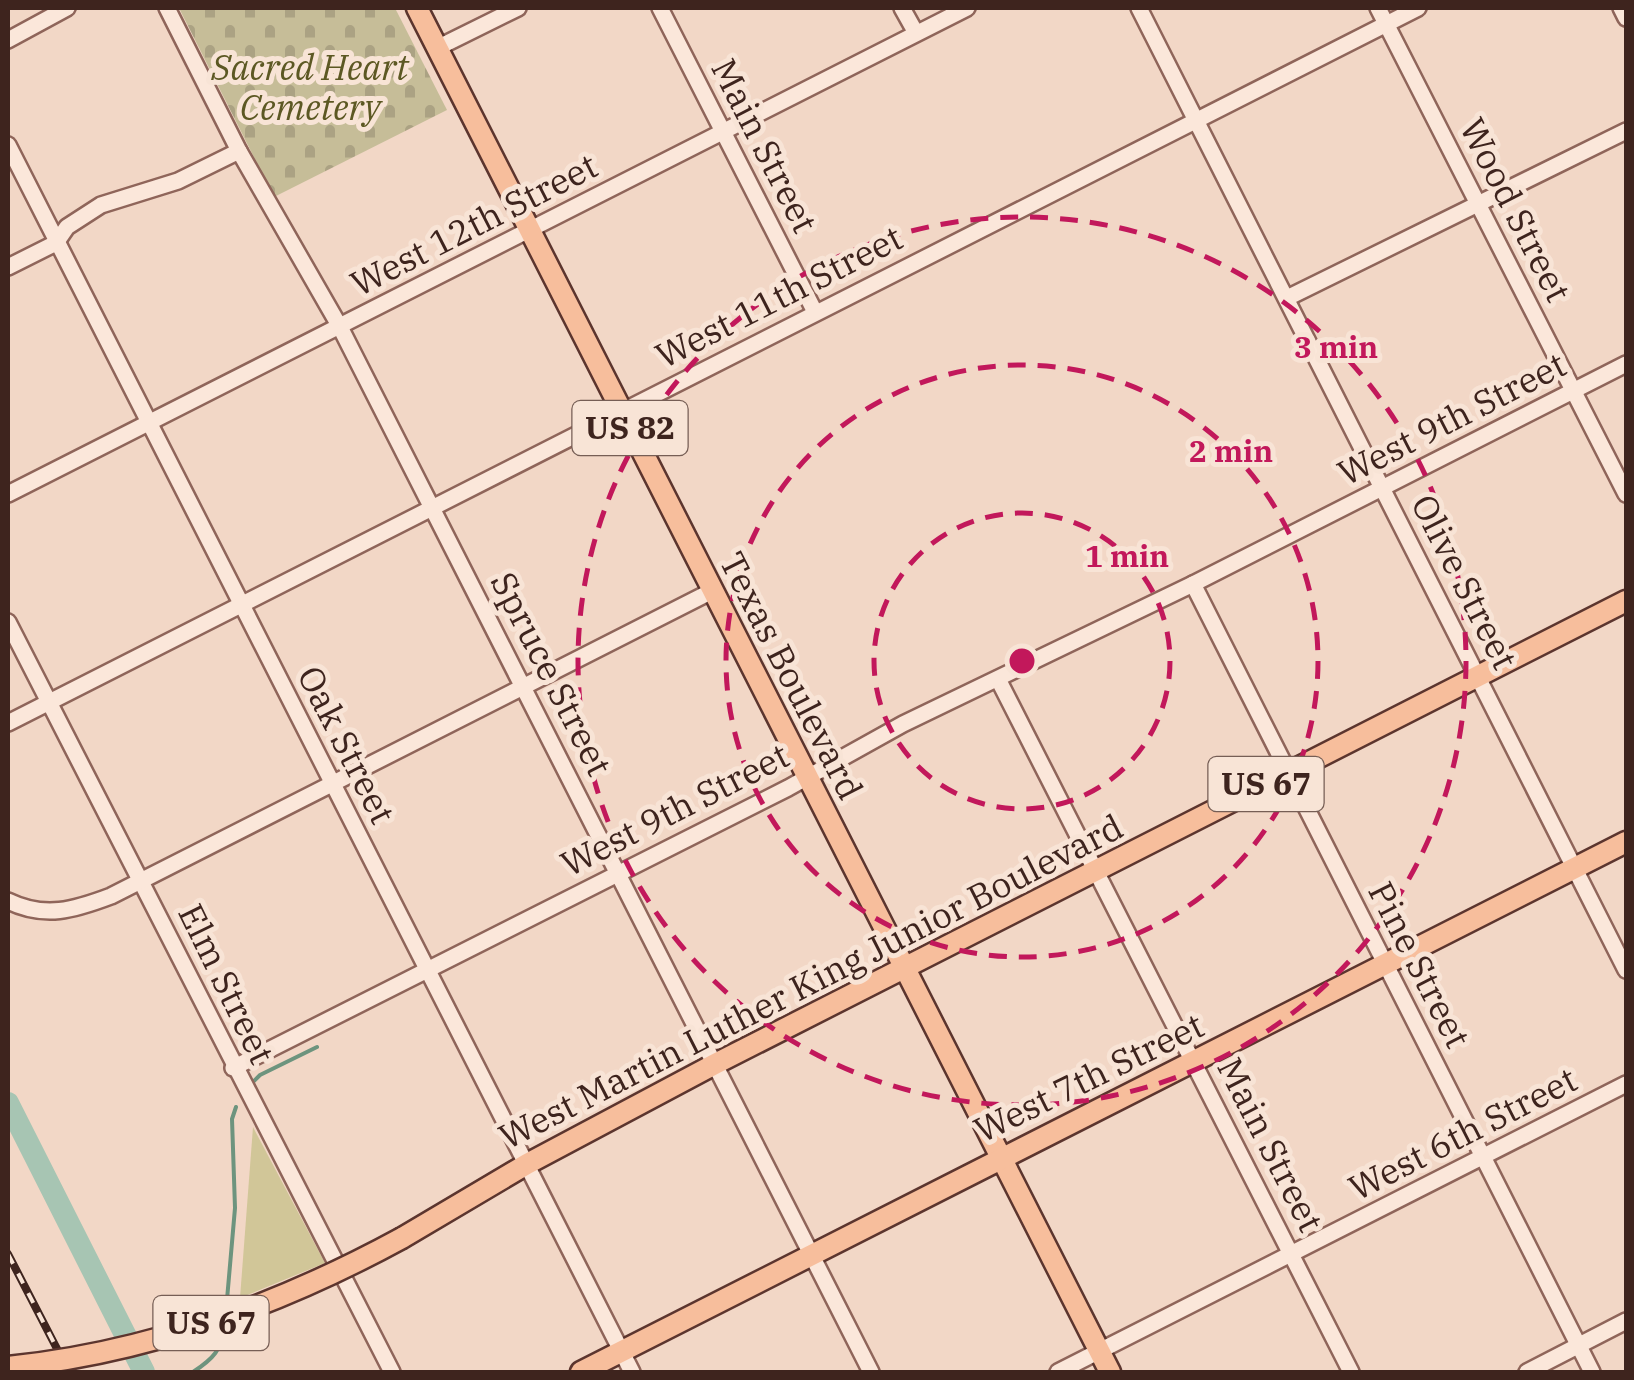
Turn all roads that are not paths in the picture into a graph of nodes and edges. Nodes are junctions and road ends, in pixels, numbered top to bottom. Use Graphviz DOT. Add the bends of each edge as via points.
graph roads {
  1 [pos="67,8"];
  2 [pos="167,8"];
  3 [pos="417,8"];
  4 [pos="518,8"];
  5 [pos="660,8"];
  6 [pos="902,8"];
  7 [pos="967,8"];
  8 [pos="1139,8"];
  9 [pos="1378,8"];
  10 [pos="1418,8"];
  11 [pos="1621,8"];
  12 [pos="1626,18"];
  13 [pos="1386,24"];
  14 [pos="916,34"];
  15 [pos="8,40"];
  16 [pos="437,48"];
  17 [pos="1196,119"];
  18 [pos="1626,130"];
  19 [pos="722,132"];
  20 [pos="8,144"];
  21 [pos="239,151"];
  22 [pos="1480,204"];
  23 [pos="530,229"];
  24 [pos="56,243"];
  25 [pos="8,267"];
  26 [pos="1287,298"];
  27 [pos="816,312"];
  28 [pos="340,327"];
  29 [pos="1626,364"];
  30 [pos="1574,391"];
  31 [pos="621,410"];
  32 [pos="148,422"];
  33 [pos="1382,488"];
  34 [pos="8,494"];
  35 [pos="1626,494"];
  36 [pos="432,508"];
  37 [pos="1193,584"];
  38 [pos="712,591"];
  39 [pos="1626,601"];
  40 [pos="241,603"];
  41 [pos="8,622"];
  42 [pos="1478,675"];
  43 [pos="998,678"];
  44 [pos="524,688"];
  45 [pos="48,702"];
  46 [pos="8,723"];
  47 [pos="1288,773"];
  48 [pos="806,777"];
  49 [pos="332,784"];
  50 [pos="1626,842"];
  51 [pos="1575,869"];
  52 [pos="1096,870"];
  53 [pos="620,873"];
  54 [pos="142,881"];
  55 [pos="8,902"];
  56 [pos="1384,965"];
  57 [pos="905,966"];
  58 [pos="427,969"];
  59 [pos="1626,970"];
  60 [pos="1194,1063"];
  61 [pos="715,1064"];
  62 [pos="234,1068"];
  63 [pos="1626,1084"];
  64 [pos="1000,1158"];
  65 [pos="1483,1158"];
  66 [pos="527,1164"];
  67 [pos="812,1256"];
  68 [pos="1292,1256"];
  69 [pos="1626,1321"];
  70 [pos="1578,1346"];
  71 [pos="1098,1351"];
  72 [pos="622,1352"];
  73 [pos="8,1367"];
  74 [pos="392,1372"];
  75 [pos="581,1372"];
  76 [pos="632,1372"];
  77 [pos="871,1372"];
  78 [pos="1058,1372"];
  79 [pos="1110,1372"];
  80 [pos="1351,1372"];
  81 [pos="1527,1372"];
  82 [pos="1592,1372"];
  1 -- 15 [label="street"];
  2 -- 21 [label="street, Spruce Street"];
  3 -- 16 [label="main road, Texas Boulevard / US 82"];
  4 -- 16 [label="street"];
  5 -- 19 [label="street, Main Street"];
  6 -- 14 [label="street"];
  7 -- 14 [label="street, West 12th Street"];
  8 -- 17 [label="street, Olive Street"];
  9 -- 13 [label="street, Wood Street"];
  10 -- 13 [label="street, West 11th Street"];
  11 -- 12 [label="street"];
  13 -- 17 [label="street, West 11th Street"];
  13 -- 22 [label="street, Wood Street"];
  14 -- 19 [label="street, West 12th Street"];
  16 -- 23 [label="main road, Texas Boulevard / US 82"];
  17 -- 26 [label="street, Olive Street"];
  17 -- 27 [label="street, West 11th Street"];
  18 -- 22 [label="street"];
  19 -- 23 [label="street, West 12th Street"];
  19 -- 27 [label="street, Main Street"];
  20 -- 24 [label="street, Oak Street"];
  21 -- 24 [label="street" via="178,181 101,205 67,227"];
  21 -- 28 [label="street, Spruce Street"];
  22 -- 26 [label="street"];
  22 -- 30 [label="street, Wood Street"];
  23 -- 28 [label="street, West 12th Street"];
  23 -- 31 [label="main road, Texas Boulevard / US 82"];
  24 -- 25 [label="street"];
  24 -- 32 [label="street, Oak Street"];
  26 -- 33 [label="street, Olive Street"];
  27 -- 31 [label="street, West 11th Street"];
  28 -- 32 [label="street, West 12th Street"];
  28 -- 36 [label="street, Spruce Street"];
  29 -- 30 [label="street, West 9th Street"];
  30 -- 33 [label="street, West 9th Street"];
  30 -- 35 [label="street, Wood Street"];
  31 -- 36 [label="street, West 11th Street"];
  31 -- 38 [label="main road, Texas Boulevard / US 82"];
  32 -- 34 [label="street, West 12th Street"];
  32 -- 40 [label="street, Oak Street"];
  33 -- 37 [label="street, West 9th Street"];
  33 -- 42 [label="street, Olive Street"];
  36 -- 40 [label="street, West 11th Street"];
  36 -- 44 [label="street, Spruce Street"];
  37 -- 43 [label="street, West 9th Street"];
  37 -- 47 [label="street, Pine Street"];
  38 -- 44 [label="street"];
  38 -- 48 [label="main road, Texas Boulevard / US 82"];
  39 -- 42 [label="main road, West Martin Luther King Junior Boulevard / US 67"];
  40 -- 45 [label="street, West 11th Street"];
  40 -- 49 [label="street, Oak Street"];
  41 -- 45 [label="street, Elm Street"];
  42 -- 47 [label="main road, West Martin Luther King Junior Boulevard / US 67"];
  42 -- 51 [label="street, Olive Street"];
  43 -- 48 [label="street, West 9th Street"];
  43 -- 52 [label="street, Main Street"];
  44 -- 49 [label="street"];
  44 -- 53 [label="street, Spruce Street"];
  45 -- 46 [label="street, West 11th Street"];
  45 -- 54 [label="street, Elm Street"];
  47 -- 52 [label="main road, West Martin Luther King Junior Boulevard / US 67"];
  47 -- 56 [label="street, Pine Street"];
  48 -- 53 [label="street, West 9th Street"];
  48 -- 57 [label="main road, Texas Boulevard / US 82"];
  49 -- 54 [label="street"];
  49 -- 58 [label="street, Oak Street"];
  50 -- 51 [label="main road, West 7th Street"];
  51 -- 56 [label="main road, West 7th Street"];
  51 -- 59 [label="street, Olive Street"];
  52 -- 57 [label="main road, West Martin Luther King Junior Boulevard / US 67"];
  52 -- 60 [label="street, Main Street"];
  53 -- 58 [label="street, West 9th Street"];
  53 -- 61 [label="street, Spruce Street"];
  54 -- 55 [label="street" via="65,912"];
  54 -- 62 [label="street, Elm Street"];
  56 -- 60 [label="main road, West 7th Street"];
  56 -- 65 [label="street, Pine Street"];
  57 -- 61 [label="main road, West Martin Luther King Junior Boulevard / US 67"];
  57 -- 64 [label="main road, Texas Boulevard / US 82"];
  58 -- 62 [label="street, West 9th Street"];
  58 -- 66 [label="street, Oak Street"];
  60 -- 64 [label="main road, West 7th Street"];
  60 -- 68 [label="street, Main Street"];
  61 -- 66 [label="main road, West Martin Luther King Junior Boulevard / US 67"];
  61 -- 67 [label="street, Spruce Street"];
  62 -- 74 [label="street, Elm Street"];
  63 -- 65 [label="street, West 6th Street"];
  64 -- 67 [label="main road, West 7th Street"];
  64 -- 71 [label="main road, Texas Boulevard"];
  65 -- 68 [label="street, West 6th Street"];
  65 -- 70 [label="street, Pine Street"];
  66 -- 72 [label="street, Oak Street"];
  66 -- 73 [label="main road, West Martin Luther King Junior Boulevard / US 67, bridge" via="347,1268 214,1322 126,1348"];
  67 -- 72 [label="main road, West 7th Street"];
  67 -- 77 [label="street, Spruce Street"];
  68 -- 71 [label="street, West 6th Street"];
  68 -- 80 [label="street, Main Street"];
  69 -- 70 [label="street"];
  70 -- 81 [label="street"];
  70 -- 82 [label="street, Pine Street"];
  71 -- 78 [label="street, West 6th Street"];
  71 -- 79 [label="main road, Texas Boulevard"];
  72 -- 75 [label="main road, West 7th Street"];
  72 -- 76 [label="street, Oak Street"];
}
